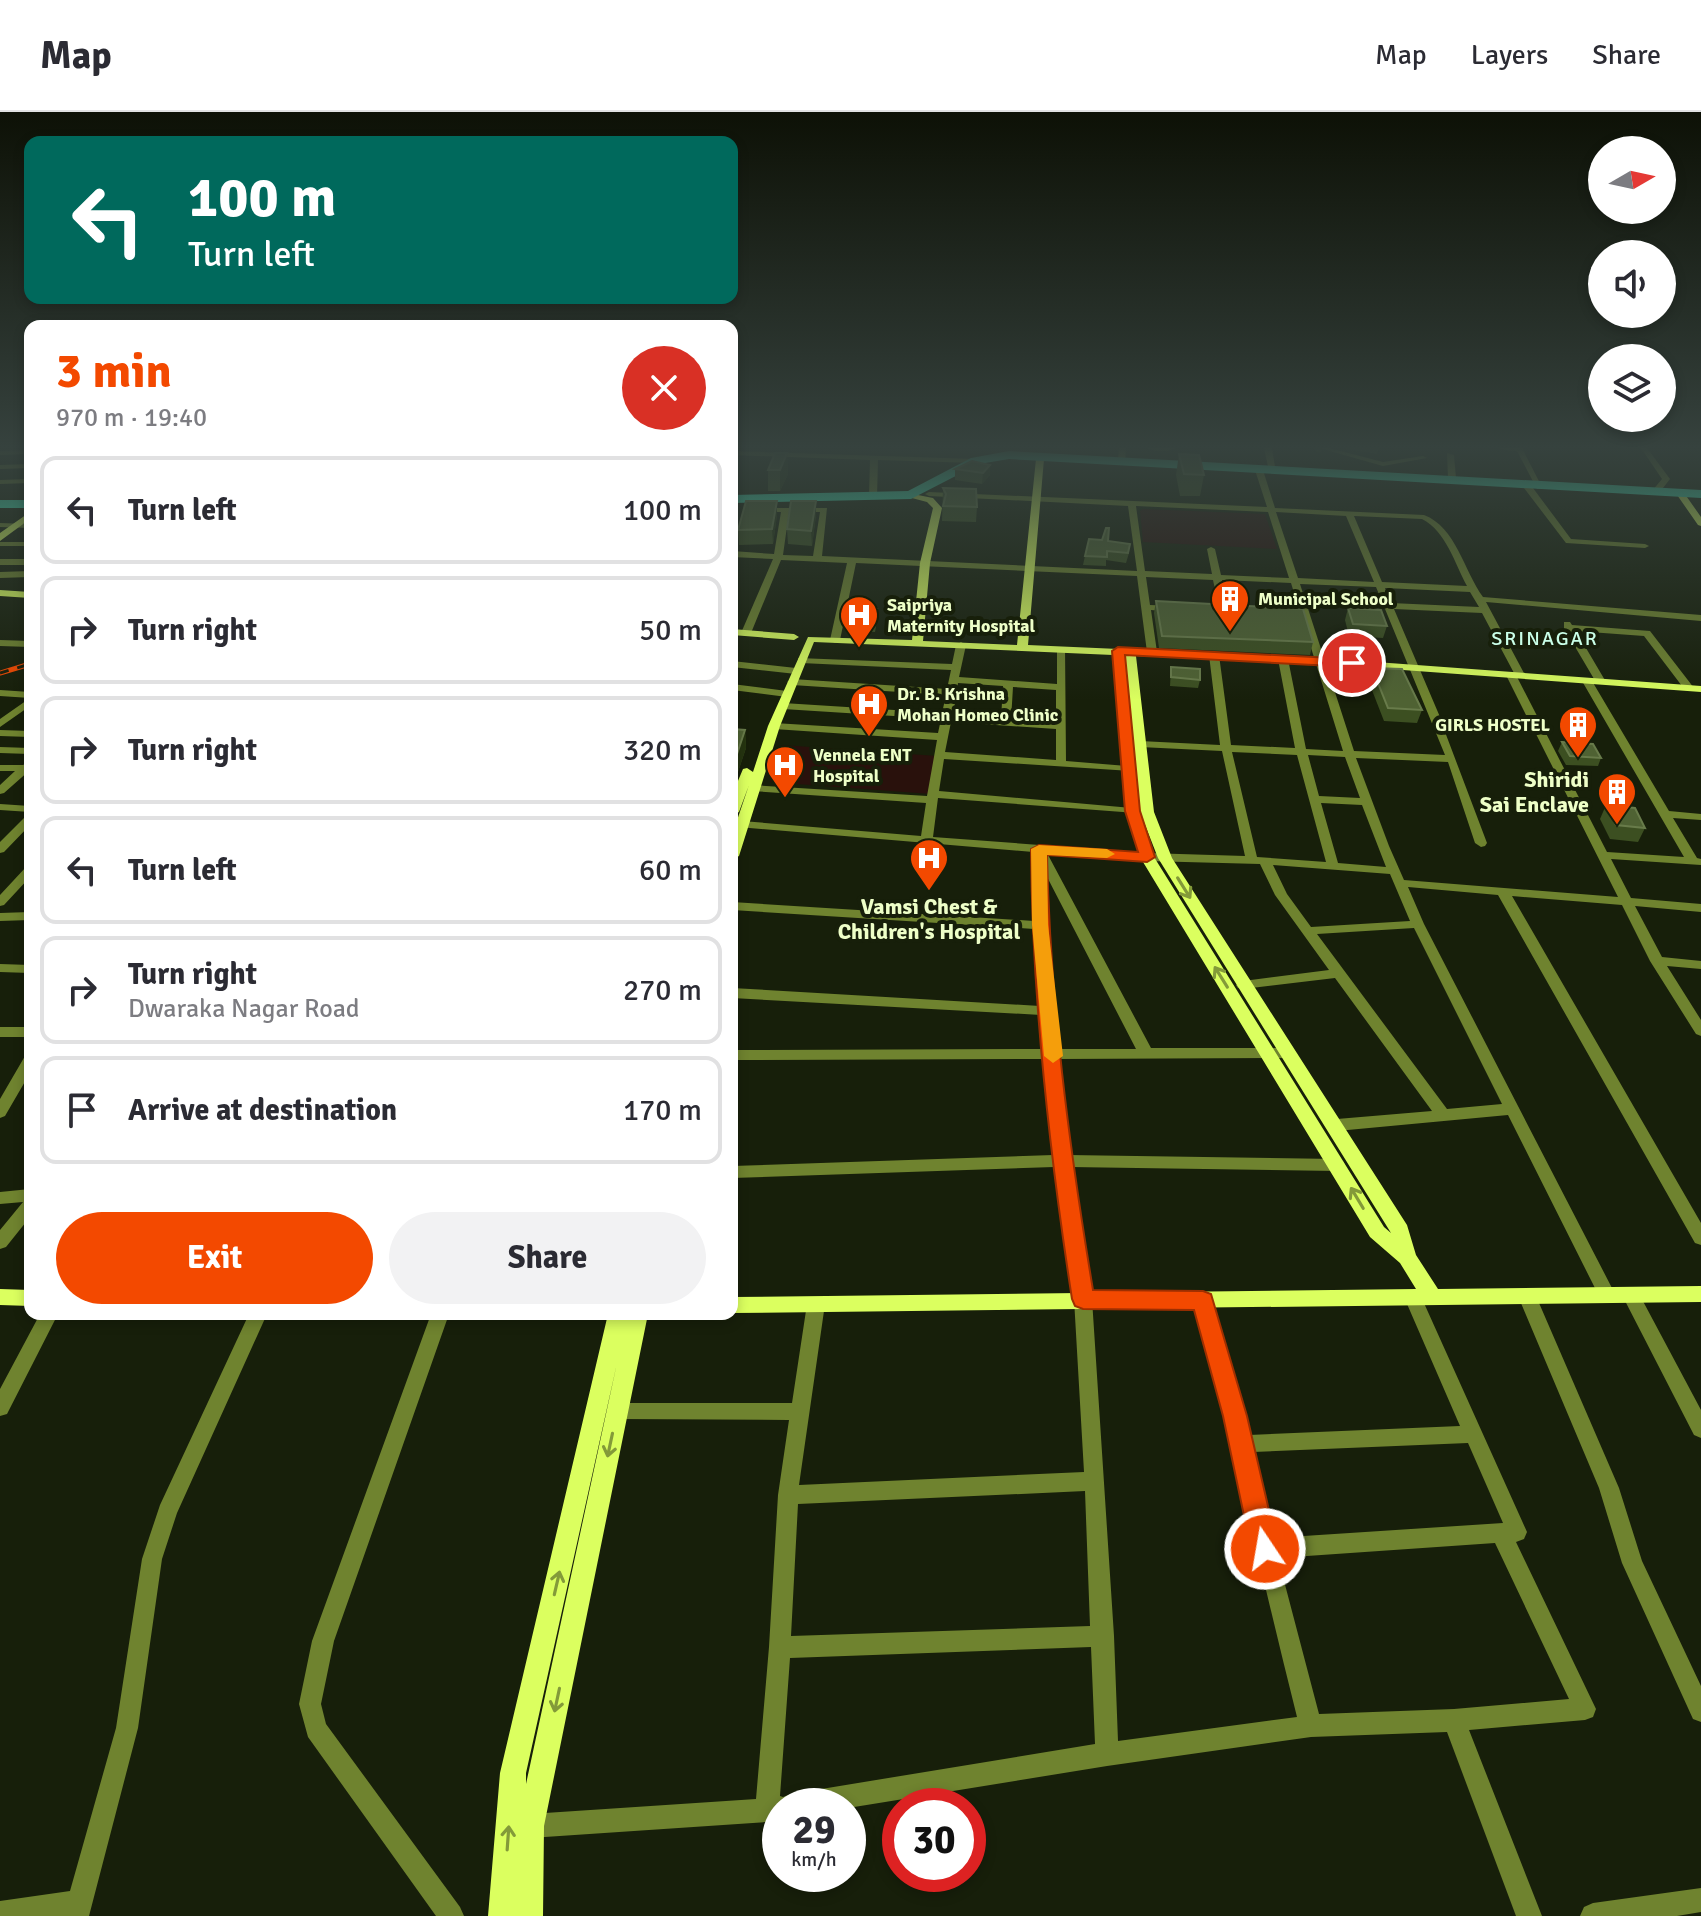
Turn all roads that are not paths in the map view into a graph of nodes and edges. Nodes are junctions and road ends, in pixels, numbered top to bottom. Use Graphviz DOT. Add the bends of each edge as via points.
graph roads {
  1 [pos="782,532"];
  2 [pos="821,532"];
  3 [pos="932,532"];
  4 [pos="1034,532"];
  5 [pos="1135,532"];
  6 [pos="1280,532"];
  7 [pos="1358,532"];
  8 [pos="1440,532"];
  9 [pos="1564,532"];
  10 [pos="0,541"];
  11 [pos="24,543"];
  12 [pos="1645,546"];
  13 [pos="1211,549"];
  14 [pos="738,554"];
  15 [pos="778,557"];
  16 [pos="817,559"];
  17 [pos="852,561"];
  18 [pos="0,562"];
  19 [pos="24,562"];
  20 [pos="925,563"];
  21 [pos="1031,569"];
  22 [pos="1140,573"];
  23 [pos="24,574"];
  24 [pos="0,575"];
  25 [pos="1217,577"];
  26 [pos="1295,581"];
  27 [pos="1381,585"];
  28 [pos="1471,589"];
  29 [pos="0,595"];
  30 [pos="24,597"];
  31 [pos="0,604"];
  32 [pos="24,605"];
  33 [pos="1482,605"];
  34 [pos="1389,606"];
  35 [pos="1145,607"];
  36 [pos="1556,607"];
  37 [pos="1193,610"];
  38 [pos="1209,611"];
  39 [pos="1225,612"];
  40 [pos="1238,612"];
  41 [pos="1634,613"];
  42 [pos="1293,615"];
  43 [pos="1307,616"];
  44 [pos="1701,618"];
  45 [pos="1569,628"];
  46 [pos="738,632"];
  47 [pos="1647,633"];
  48 [pos="738,636"];
  49 [pos="835,640"];
  50 [pos="802,641"];
  51 [pos="917,642"];
  52 [pos="0,643"];
  53 [pos="24,644"];
  54 [pos="961,645"];
  55 [pos="1022,648"];
  56 [pos="1062,649"];
  57 [pos="1124,651"];
  58 [pos="1152,652"];
  59 [pos="1214,655"];
  60 [pos="1283,659"];
  61 [pos="1321,661"];
  62 [pos="738,666"];
  63 [pos="957,667"];
  64 [pos="1413,667"];
  65 [pos="1515,675"];
  66 [pos="956,680"];
  67 [pos="1587,681"];
  68 [pos="789,682"];
  69 [pos="1601,682"];
  70 [pos="1008,684"];
  71 [pos="738,686"];
  72 [pos="1061,687"];
  73 [pos="1695,688"];
  74 [pos="952,692"];
  75 [pos="0,693"];
  76 [pos="24,697"];
  77 [pos="24,703"];
  78 [pos="11,714"];
  79 [pos="24,715"];
  80 [pos="948,717"];
  81 [pos="1436,720"];
  82 [pos="1006,722"];
  83 [pos="0,724"];
  84 [pos="774,726"];
  85 [pos="1061,726"];
  86 [pos="1539,729"];
  87 [pos="0,733"];
  88 [pos="24,734"];
  89 [pos="943,737"];
  90 [pos="1140,744"];
  91 [pos="1226,747"];
  92 [pos="0,750"];
  93 [pos="24,751"];
  94 [pos="1301,751"];
  95 [pos="1349,753"];
  96 [pos="939,755"];
  97 [pos="1452,759"];
  98 [pos="1061,764"];
  99 [pos="24,766"];
  100 [pos="0,768"];
  101 [pos="24,769"];
  102 [pos="1127,769"];
  103 [pos="752,788"];
  104 [pos="1,789"];
  105 [pos="934,797"];
  106 [pos="738,798"];
  107 [pos="1315,799"];
  108 [pos="1368,802"];
  109 [pos="0,807"];
  110 [pos="24,809"];
  111 [pos="1132,811"];
  112 [pos="1665,814"];
  113 [pos="1701,817"];
  114 [pos="24,824"];
  115 [pos="738,828"];
  116 [pos="738,831"];
  117 [pos="927,838"];
  118 [pos="1481,843"];
  119 [pos="0,849"];
  120 [pos="1039,849"];
  121 [pos="1603,855"];
  122 [pos="1147,857"];
  123 [pos="1165,858"];
  124 [pos="1259,861"];
  125 [pos="1697,862"];
  126 [pos="1333,867"];
  127 [pos="24,876"];
  128 [pos="1396,877"];
  129 [pos="1503,892"];
  130 [pos="0,902"];
  131 [pos="1627,902"];
  132 [pos="738,906"];
  133 [pos="1701,908"];
  134 [pos="24,916"];
  135 [pos="0,917"];
  136 [pos="1418,924"];
  137 [pos="1040,925"];
  138 [pos="1308,931"];
  139 [pos="1657,961"];
  140 [pos="1701,965"];
  141 [pos="0,968"];
  142 [pos="24,969"];
  143 [pos="1336,973"];
  144 [pos="1243,985"];
  145 [pos="738,993"];
  146 [pos="1050,1011"];
  147 [pos="1701,1030"];
  148 [pos="0,1032"];
  149 [pos="24,1032"];
  150 [pos="1145,1051"];
  151 [pos="1053,1053"];
  152 [pos="1289,1053"];
  153 [pos="738,1055"];
  154 [pos="1270,1055"];
  155 [pos="24,1070"];
  156 [pos="1512,1109"];
  157 [pos="0,1112"];
  158 [pos="1443,1115"];
  159 [pos="1337,1125"];
  160 [pos="1061,1161"];
  161 [pos="1337,1165"];
  162 [pos="738,1172"];
  163 [pos="24,1196"];
  164 [pos="0,1198"];
  165 [pos="24,1212"];
  166 [pos="1701,1238"];
  167 [pos="0,1242"];
  168 [pos="1407,1257"];
  169 [pos="1701,1294"];
  170 [pos="1607,1295"];
  171 [pos="1631,1295"];
  172 [pos="1527,1296"];
  173 [pos="0,1297"];
  174 [pos="1422,1297"];
  175 [pos="24,1298"];
  176 [pos="1083,1299"];
  177 [pos="1203,1301"];
  178 [pos="816,1304"];
  179 [pos="738,1305"];
  180 [pos="46,1320"];
  181 [pos="255,1320"];
  182 [pos="438,1320"];
  183 [pos="617,1320"];
  184 [pos="637,1320"];
  185 [pos="0,1408"];
  186 [pos="618,1411"];
  187 [pos="800,1412"];
  188 [pos="1701,1429"];
  189 [pos="1471,1434"];
  190 [pos="1241,1444"];
  191 [pos="1094,1481"];
  192 [pos="788,1495"];
  193 [pos="1502,1535"];
  194 [pos="1265,1549"];
  195 [pos="1103,1636"];
  196 [pos="780,1647"];
  197 [pos="1701,1711"];
  198 [pos="1454,1720"];
  199 [pos="1311,1726"];
  200 [pos="1107,1754"];
  201 [pos="774,1788"];
  202 [pos="866,1794"];
  203 [pos="762,1810"];
  204 [pos="530,1826"];
  205 [pos="1701,1900"];
  206 [pos="78,1909"];
  207 [pos="0,1913"];
  208 [pos="451,1916"];
  209 [pos="502,1916"];
  210 [pos="529,1916"];
  211 [pos="1529,1916"];
  212 [pos="1593,1916"];
  1 -- 15 [label="street"];
  2 -- 16 [label="street"];
  3 -- 20 [label="street"];
  4 -- 21 [label="street"];
  5 -- 22 [label="street"];
  6 -- 26 [label="street"];
  7 -- 27 [label="street"];
  8 -- 28 [label="street"];
  9 -- 12 [label="street" via="1569,541"];
  10 -- 11 [label="street"];
  13 -- 25 [label="street"];
  14 -- 15 [label="street"];
  15 -- 16 [label="street"];
  15 -- 46 [label="street"];
  16 -- 17 [label="street"];
  17 -- 20 [label="street"];
  17 -- 49 [label="street"];
  18 -- 19 [label="street"];
  20 -- 21 [label="street"];
  20 -- 51 [label="street"];
  21 -- 22 [label="street"];
  21 -- 55 [label="street"];
  22 -- 25 [label="street"];
  22 -- 35 [label="street"];
  23 -- 24 [label="street"];
  25 -- 26 [label="street"];
  25 -- 39 [label="street"];
  26 -- 27 [label="street"];
  26 -- 43 [label="street"];
  27 -- 28 [label="street"];
  27 -- 34 [label="street"];
  28 -- 33 [label="street"];
  29 -- 30 [label="street"];
  31 -- 32 [label="street"];
  33 -- 34 [label="street"];
  33 -- 36 [label="street"];
  33 -- 65 [label="street"];
  34 -- 64 [label="street"];
  35 -- 37 [label="street"];
  35 -- 58 [label="street"];
  36 -- 41 [label="street"];
  36 -- 45 [label="street"];
  38 -- 39 [label="street"];
  39 -- 40 [label="street"];
  41 -- 44 [label="street"];
  41 -- 47 [label="street"];
  42 -- 43 [label="street"];
  43 -- 61 [label="street"];
  45 -- 47 [label="street"];
  45 -- 69 [label="street"];
  47 -- 73 [label="street"];
  48 -- 50 [label="street"];
  49 -- 50 [label="street"];
  49 -- 51 [label="street"];
  50 -- 68 [label="street"];
  51 -- 54 [label="street"];
  52 -- 53 [label="street"];
  54 -- 55 [label="street"];
  54 -- 63 [label="street"];
  55 -- 56 [label="street"];
  56 -- 57 [label="street"];
  56 -- 72 [label="street"];
  57 -- 58 [label="street"];
  57 -- 90 [label="street"];
  57 -- 102 [label="street"];
  58 -- 59 [label="street"];
  59 -- 60 [label="street"];
  59 -- 91 [label="street"];
  60 -- 61 [label="street"];
  60 -- 94 [label="street"];
  61 -- 64 [label="street"];
  61 -- 95 [label="street"];
  62 -- 68 [label="street"];
  63 -- 66 [label="street"];
  63 -- 68 [label="street"];
  64 -- 65 [label="street"];
  64 -- 81 [label="street"];
  65 -- 67 [label="street"];
  65 -- 86 [label="street"];
  66 -- 70 [label="street"];
  66 -- 74 [label="street"];
  67 -- 69 [label="street"];
  67 -- 112 [label="street"];
  68 -- 71 [label="street"];
  68 -- 74 [label="street"];
  68 -- 80 [label="street"];
  68 -- 84 [label="street"];
  68 -- 106 [label="street"];
  69 -- 73 [label="street"];
  70 -- 72 [label="street"];
  70 -- 82 [label="street"];
  72 -- 85 [label="street"];
  74 -- 80 [label="street"];
  75 -- 76 [label="street"];
  77 -- 78 [label="street"];
  78 -- 79 [label="street"];
  78 -- 83 [label="street"];
  80 -- 82 [label="street"];
  80 -- 89 [label="street"];
  81 -- 86 [label="street"];
  81 -- 97 [label="street"];
  82 -- 85 [label="street"];
  84 -- 89 [label="street"];
  84 -- 103 [label="street"];
  85 -- 98 [label="street"];
  86 -- 121 [label="street"];
  87 -- 88 [label="street"];
  89 -- 96 [label="street"];
  90 -- 91 [label="street"];
  90 -- 123 [label="street" via="1147,812"];
  91 -- 94 [label="street"];
  91 -- 124 [label="street"];
  92 -- 93 [label="street"];
  94 -- 95 [label="street"];
  94 -- 107 [label="street"];
  95 -- 97 [label="street"];
  95 -- 108 [label="street"];
  96 -- 98 [label="street"];
  96 -- 105 [label="street"];
  97 -- 118 [label="street"];
  98 -- 102 [label="street"];
  99 -- 100 [label="street"];
  101 -- 104 [label="street"];
  102 -- 111 [label="street"];
  103 -- 105 [label="street"];
  103 -- 115 [label="street"];
  105 -- 111 [label="street"];
  105 -- 117 [label="street"];
  107 -- 108 [label="street"];
  107 -- 126 [label="street"];
  108 -- 128 [label="street"];
  109 -- 110 [label="street"];
  111 -- 122 [label="street"];
  112 -- 113 [label="street"];
  112 -- 125 [label="street"];
  114 -- 119 [label="street"];
  116 -- 117 [label="street"];
  117 -- 120 [label="street"];
  120 -- 122 [label="street"];
  120 -- 137 [label="street"];
  120 -- 150 [label="street"];
  121 -- 125 [label="street"];
  121 -- 131 [label="street"];
  122 -- 123 [label="street"];
  154 -- 122 [label="street, one-way"];
  123 -- 124 [label="street"];
  123 -- 144 [label="street, one-way"];
  124 -- 126 [label="street"];
  124 -- 138 [label="street"];
  126 -- 128 [label="street"];
  127 -- 130 [label="street"];
  128 -- 129 [label="street"];
  128 -- 136 [label="street"];
  129 -- 131 [label="street"];
  129 -- 166 [label="street"];
  131 -- 133 [label="street"];
  131 -- 139 [label="street"];
  132 -- 137 [label="street"];
  134 -- 135 [label="street"];
  136 -- 138 [label="street"];
  136 -- 156 [label="street"];
  137 -- 146 [label="street"];
  138 -- 143 [label="street"];
  139 -- 140 [label="street"];
  139 -- 147 [label="street"];
  141 -- 142 [label="street"];
  143 -- 144 [label="street"];
  143 -- 158 [label="street"];
  144 -- 152 [label="street"];
  145 -- 146 [label="street"];
  146 -- 151 [label="street"];
  148 -- 149 [label="street"];
  150 -- 151 [label="street"];
  150 -- 154 [label="street"];
  151 -- 153 [label="street"];
  151 -- 160 [label="street"];
  152 -- 154 [label="street"];
  152 -- 159 [label="street"];
  154 -- 161 [label="street"];
  155 -- 157 [label="street"];
  156 -- 158 [label="street"];
  156 -- 170 [label="street"];
  158 -- 159 [label="street"];
  159 -- 168 [label="street" via="1400,1230"];
  160 -- 161 [label="street"];
  160 -- 162 [label="street"];
  160 -- 176 [label="street"];
  168 -- 161 [label="street, one-way" via="1377,1232"];
  163 -- 164 [label="street"];
  165 -- 167 [label="street"];
  168 -- 174 [label="street"];
  169 -- 171 [label="street"];
  170 -- 171 [label="street"];
  170 -- 172 [label="street"];
  171 -- 188 [label="street"];
  172 -- 174 [label="street"];
  172 -- 197 [label="street" via="1609,1488 1632,1563"];
  173 -- 175 [label="street"];
  174 -- 177 [label="street"];
  174 -- 189 [label="street"];
  176 -- 177 [label="street"];
  176 -- 178 [label="street"];
  176 -- 191 [label="street"];
  177 -- 190 [label="street"];
  178 -- 179 [label="street"];
  178 -- 187 [label="street"];
  180 -- 185 [label="street"];
  181 -- 206 [label="street" via="167,1512 152,1559 127,1728"];
  182 -- 208 [label="street" via="323,1641 310,1704 316,1729"];
  209 -- 183 [label="street, one-way" via="513,1773"];
  184 -- 186 [label="street"];
  186 -- 187 [label="street"];
  186 -- 204 [label="street, one-way"];
  187 -- 192 [label="street"];
  189 -- 190 [label="street"];
  189 -- 193 [label="street" via="1517,1532"];
  190 -- 194 [label="street"];
  191 -- 192 [label="street"];
  191 -- 195 [label="street"];
  192 -- 196 [label="street"];
  193 -- 194 [label="street"];
  193 -- 198 [label="street" via="1585,1709"];
  194 -- 199 [label="street"];
  195 -- 196 [label="street"];
  195 -- 200 [label="street"];
  196 -- 201 [label="street"];
  198 -- 199 [label="street"];
  198 -- 211 [label="street"];
  199 -- 200 [label="street"];
  200 -- 202 [label="street"];
  203 -- 204 [label="street"];
  204 -- 210 [label="street"];
  205 -- 212 [label="street"];
  206 -- 207 [label="street"];
}
